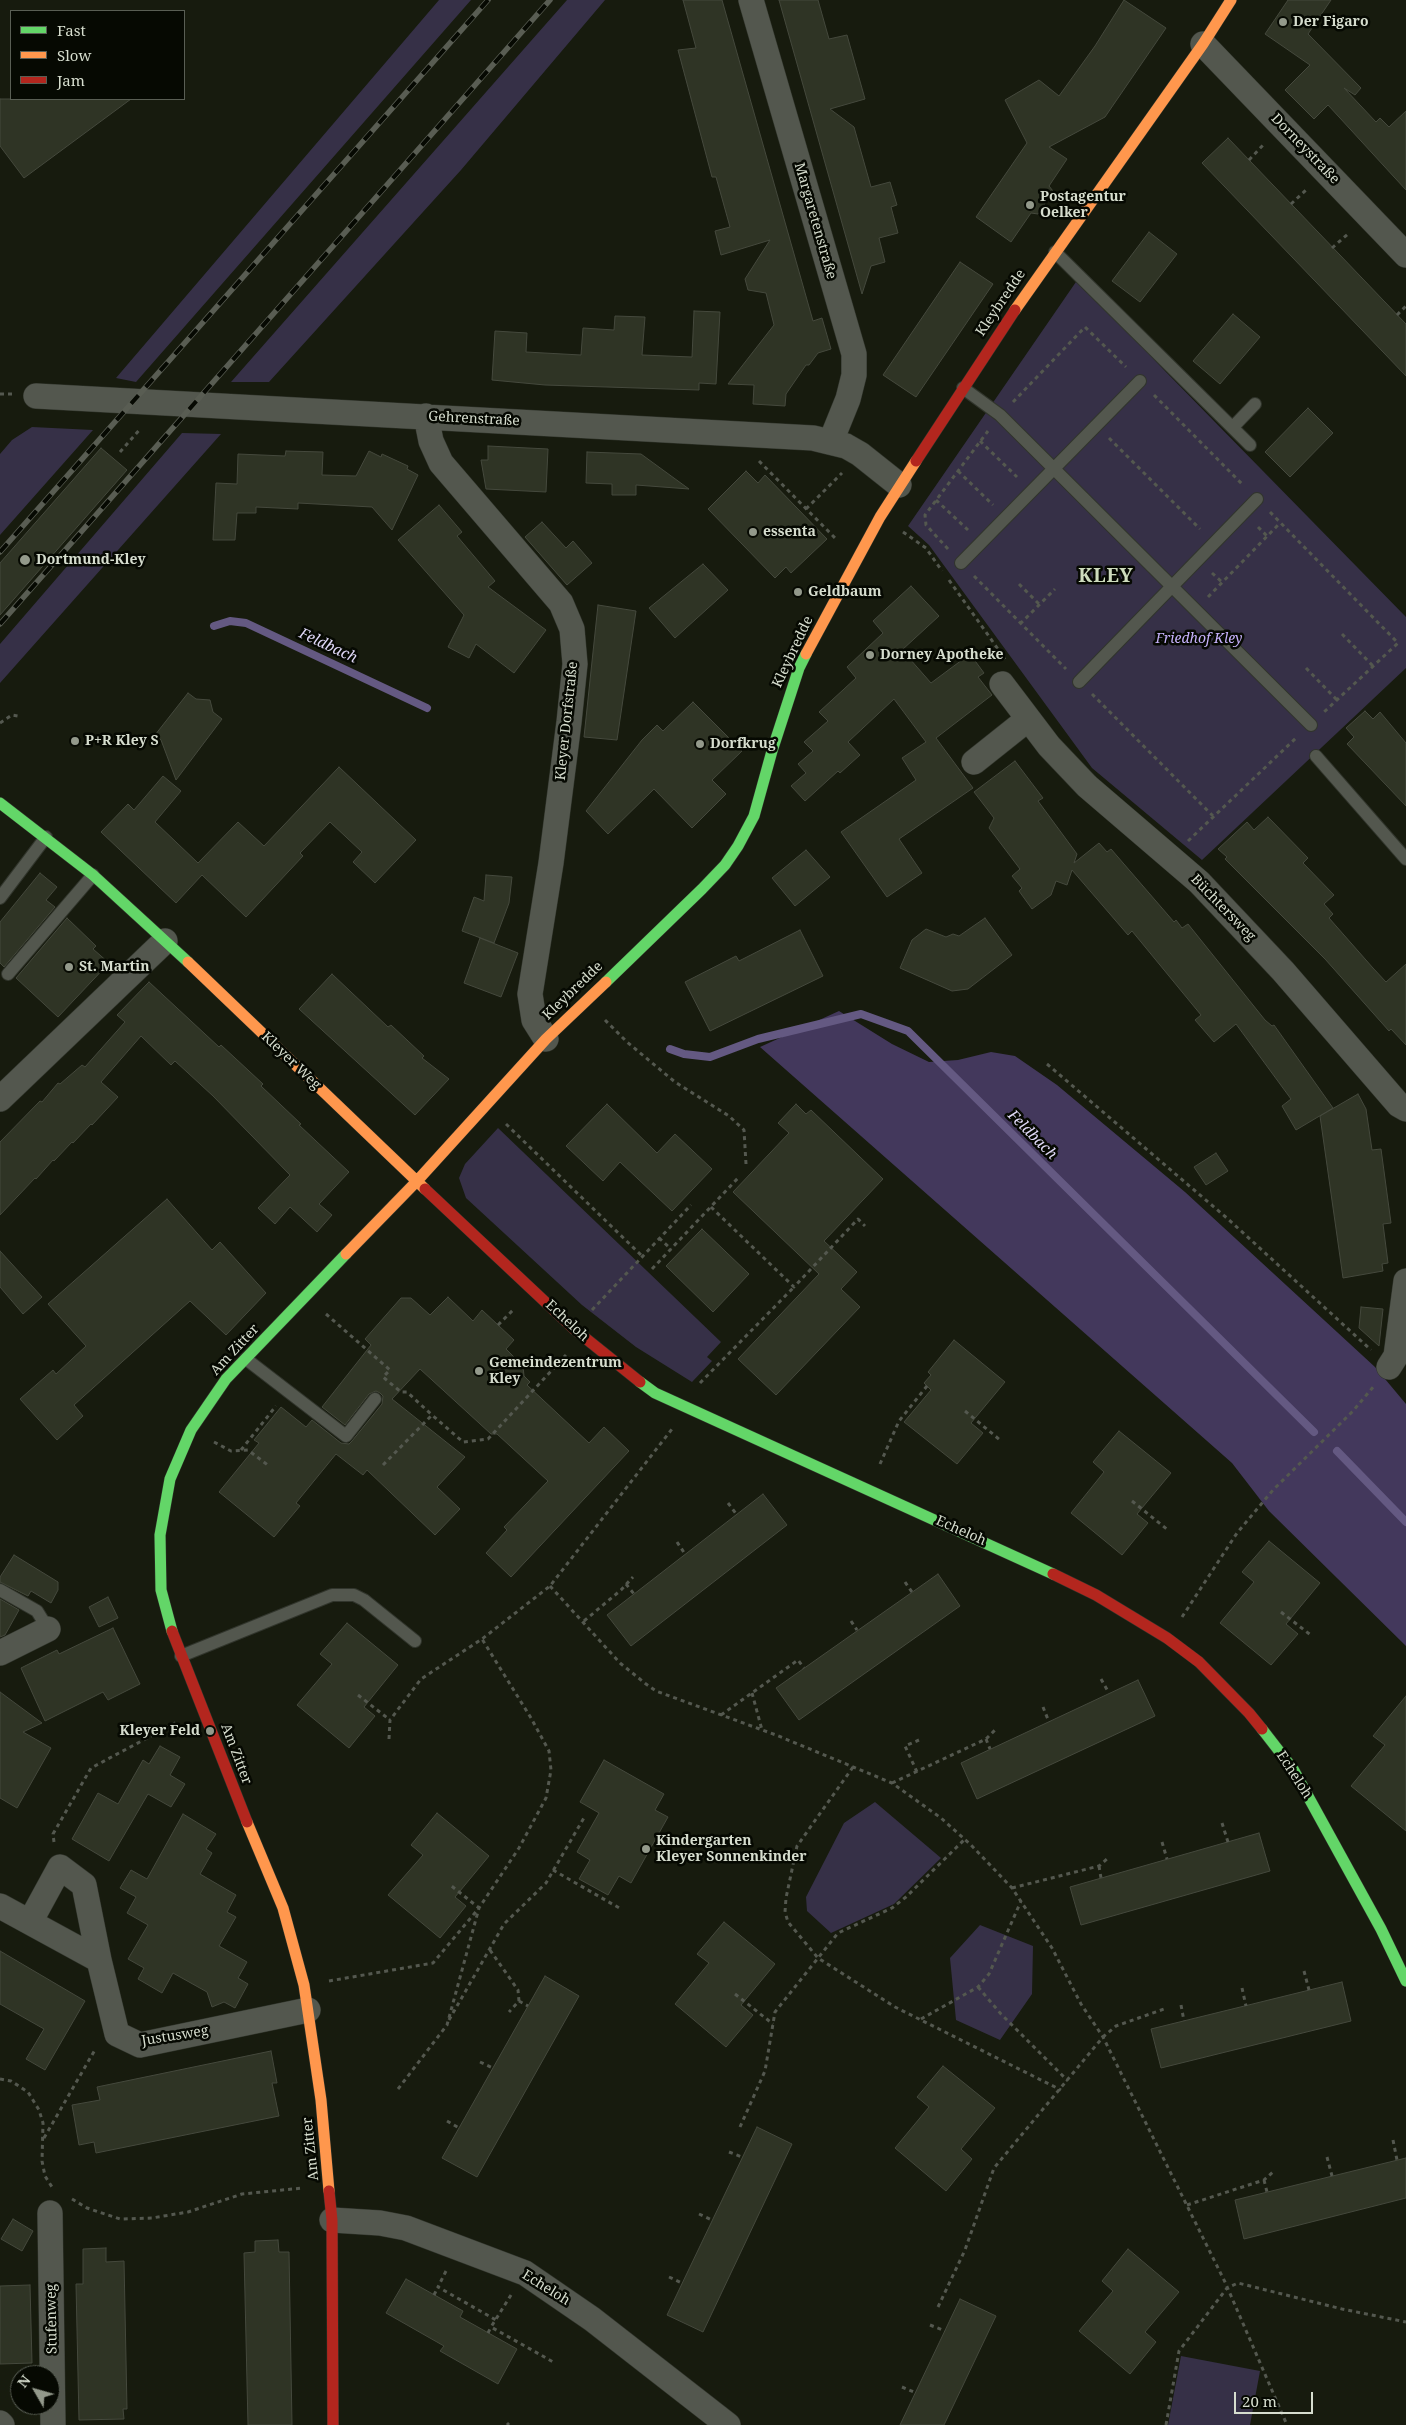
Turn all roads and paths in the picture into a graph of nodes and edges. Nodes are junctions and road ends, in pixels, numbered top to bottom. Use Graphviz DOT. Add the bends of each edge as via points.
graph roads {
  1 [pos="751,0"];
  2 [pos="1224,3"];
  3 [pos="1203,44"];
  4 [pos="1266,142"];
  5 [pos="1249,160"];
  6 [pos="1309,187"];
  7 [pos="1291,204"];
  8 [pos="1351,231"];
  9 [pos="1332,248"];
  10 [pos="1055,252"];
  11 [pos="1406,255"];
  12 [pos="1406,306"];
  13 [pos="1397,315"];
  14 [pos="1086,327"];
  15 [pos="1140,381"];
  16 [pos="963,388"];
  17 [pos="36,396"];
  18 [pos="1256,404"];
  19 [pos="1000,415"];
  20 [pos="426,416"];
  21 [pos="1096,425"];
  22 [pos="1232,427"];
  23 [pos="762,435"];
  24 [pos="831,441"];
  25 [pos="980,441"];
  26 [pos="1250,445"];
  27 [pos="860,454"];
  28 [pos="1055,469"];
  29 [pos="958,470"];
  30 [pos="899,485"];
  31 [pos="1032,492"];
  32 [pos="1257,499"];
  33 [pos="936,500"];
  34 [pos="806,509"];
  35 [pos="880,517"];
  36 [pos="1006,518"];
  37 [pos="1280,522"];
  38 [pos="1214,542"];
  39 [pos="981,543"];
  40 [pos="857,560"];
  41 [pos="961,563"];
  42 [pos="942,572"];
  43 [pos="948,579"];
  44 [pos="1018,584"];
  45 [pos="1171,585"];
  46 [pos="1055,589"];
  47 [pos="1040,605"];
  48 [pos="1196,610"];
  49 [pos="1020,624"];
  50 [pos="1342,634"];
  51 [pos="1398,643"];
  52 [pos="1373,666"];
  53 [pos="1306,668"];
  54 [pos="1079,682"];
  55 [pos="1002,684"];
  56 [pos="1337,700"];
  57 [pos="18,716"];
  58 [pos="1028,719"];
  59 [pos="0,723"];
  60 [pos="1311,725"];
  61 [pos="1316,756"];
  62 [pos="974,762"];
  63 [pos="0,803"];
  64 [pos="46,837"];
  65 [pos="1172,859"];
  66 [pos="1406,859"];
  67 [pos="93,874"];
  68 [pos="0,898"];
  69 [pos="165,941"];
  70 [pos="8,974"];
  71 [pos="588,998"];
  72 [pos="546,1039"];
  73 [pos="1048,1064"];
  74 [pos="6,1093"];
  75 [pos="485,1104"];
  76 [pos="1406,1110"];
  77 [pos="746,1164"];
  78 [pos="739,1178"];
  79 [pos="417,1181"];
  80 [pos="690,1205"];
  81 [pos="711,1207"];
  82 [pos="865,1226"];
  83 [pos="659,1238"];
  84 [pos="671,1250"];
  85 [pos="642,1256"];
  86 [pos="652,1270"];
  87 [pos="1406,1281"];
  88 [pos="794,1287"];
  89 [pos="307,1296"];
  90 [pos="574,1329"];
  91 [pos="583,1337"];
  92 [pos="246,1359"];
  93 [pos="1389,1367"];
  94 [pos="701,1383"];
  95 [pos="927,1386"];
  96 [pos="288,1391"];
  97 [pos="375,1399"];
  98 [pos="688,1408"];
  99 [pos="965,1411"];
  100 [pos="432,1415"];
  101 [pos="192,1430"];
  102 [pos="1000,1440"];
  103 [pos="240,1451"];
  104 [pos="268,1466"];
  105 [pos="384,1466"];
  106 [pos="869,1490"];
  107 [pos="1132,1501"];
  108 [pos="728,1503"];
  109 [pos="736,1515"];
  110 [pos="1168,1530"];
  111 [pos="677,1542"];
  112 [pos="685,1554"];
  113 [pos="633,1577"];
  114 [pos="905,1582"];
  115 [pos="626,1584"];
  116 [pos="550,1586"];
  117 [pos="0,1590"];
  118 [pos="912,1592"];
  119 [pos="634,1594"];
  120 [pos="1281,1612"];
  121 [pos="584,1621"];
  122 [pos="851,1622"];
  123 [pos="48,1628"];
  124 [pos="857,1630"];
  125 [pos="1312,1636"];
  126 [pos="1167,1638"];
  127 [pos="482,1639"];
  128 [pos="415,1642"];
  129 [pos="0,1653"];
  130 [pos="181,1656"];
  131 [pos="804,1668"];
  132 [pos="1102,1679"];
  133 [pos="752,1693"];
  134 [pos="1109,1693"];
  135 [pos="358,1695"];
  136 [pos="1042,1707"];
  137 [pos="202,1709"];
  138 [pos="720,1716"];
  139 [pos="390,1720"];
  140 [pos="1049,1722"];
  141 [pos="762,1730"];
  142 [pos="995,1730"];
  143 [pos="389,1739"];
  144 [pos="986,1739"];
  145 [pos="918,1740"];
  146 [pos="990,1749"];
  147 [pos="853,1767"];
  148 [pos="916,1772"];
  149 [pos="892,1784"];
  150 [pos="585,1816"];
  151 [pos="1222,1824"];
  152 [pos="965,1839"];
  153 [pos="1162,1842"];
  154 [pos="1228,1842"];
  155 [pos="1107,1859"];
  156 [pos="1167,1859"];
  157 [pos="1099,1866"];
  158 [pos="60,1867"];
  159 [pos="553,1870"];
  160 [pos="1101,1878"];
  161 [pos="449,1884"];
  162 [pos="1012,1888"];
  163 [pos="1021,1901"];
  164 [pos="0,1906"];
  165 [pos="479,1908"];
  166 [pos="621,1909"];
  167 [pos="30,1922"];
  168 [pos="490,1950"];
  169 [pos="818,1958"];
  170 [pos="99,1960"];
  171 [pos="1304,1971"];
  172 [pos="1406,1981"];
  173 [pos="304,1985"];
  174 [pos="978,1987"];
  175 [pos="1242,1988"];
  176 [pos="1309,1990"];
  177 [pos="735,1994"];
  178 [pos="519,2000"];
  179 [pos="1181,2004"];
  180 [pos="528,2006"];
  181 [pos="1246,2006"];
  182 [pos="1167,2008"];
  183 [pos="308,2010"];
  184 [pos="509,2012"];
  185 [pos="112,2020"];
  186 [pos="920,2020"];
  187 [pos="1184,2021"];
  188 [pos="446,2024"];
  189 [pos="773,2024"];
  190 [pos="1103,2037"];
  191 [pos="480,2062"];
  192 [pos="493,2068"];
  193 [pos="0,2079"];
  194 [pos="1068,2081"];
  195 [pos="398,2089"];
  196 [pos="1061,2090"];
  197 [pos="447,2121"];
  198 [pos="740,2127"];
  199 [pos="459,2128"];
  200 [pos="43,2140"];
  201 [pos="1393,2140"];
  202 [pos="729,2152"];
  203 [pos="742,2157"];
  204 [pos="1327,2157"];
  205 [pos="1397,2160"];
  206 [pos="1274,2171"];
  207 [pos="1332,2176"];
  208 [pos="1264,2180"];
  209 [pos="330,2188"];
  210 [pos="1266,2192"];
  211 [pos="58,2200"];
  212 [pos="1187,2205"];
  213 [pos="699,2214"];
  214 [pos="332,2220"];
  215 [pos="712,2220"];
  216 [pos="459,2247"];
  217 [pos="525,2272"];
  218 [pos="669,2277"];
  219 [pos="682,2284"];
  220 [pos="438,2287"];
  221 [pos="1227,2288"];
  222 [pos="434,2295"];
  223 [pos="938,2307"];
  224 [pos="496,2320"];
  225 [pos="1406,2322"];
  226 [pos="930,2325"];
  227 [pos="491,2327"];
  228 [pos="945,2331"];
  229 [pos="488,2333"];
  230 [pos="555,2363"];
  231 [pos="902,2387"];
  232 [pos="916,2393"];
  233 [pos="53,2425"];
  234 [pos="333,2425"];
  235 [pos="728,2425"];
  236 [pos="1166,2425"];
  237 [pos="1287,2425"];
  1 -- 24 [label="street, Margaretenstraße" via="854,354 850,391"];
  2 -- 3 [label="street, Kleybredde"];
  3 -- 10 [label="street, Kleybredde"];
  3 -- 11 [label="street, Dorneystraße"];
  4 -- 5 [label="path"];
  6 -- 7 [label="path"];
  8 -- 9 [label="path"];
  10 -- 16 [label="street, Kleybredde"];
  10 -- 22 [label="lane"];
  12 -- 13 [label="path"];
  14 -- 19 [label="path"];
  15 -- 21 [label="lane"];
  16 -- 19 [label="lane"];
  16 -- 30 [label="street, Kleybredde"];
  17 -- 20 [label="street, Gehrenstraße"];
  18 -- 22 [label="lane"];
  19 -- 25 [label="path"];
  19 -- 28 [label="lane"];
  20 -- 23 [label="street, Gehrenstraße"];
  20 -- 72 [label="street, Kleyer Dorfstraße" via="431,440 441,463 561,604 572,629 575,664 569,722 530,994 534,1020"];
  21 -- 28 [label="lane"];
  21 -- 38 [label="path"];
  22 -- 26 [label="lane"];
  23 -- 24 [label="street, Gehrenstraße"];
  23 -- 34 [label="path" via="758,460"];
  24 -- 27 [label="street, Gehrenstraße"];
  25 -- 29 [label="path"];
  25 -- 31 [label="path"];
  27 -- 30 [label="street, Gehrenstraße"];
  27 -- 34 [label="path"];
  28 -- 31 [label="lane"];
  28 -- 45 [label="lane"];
  29 -- 33 [label="path"];
  29 -- 36 [label="path"];
  30 -- 35 [label="street, Kleybredde"];
  31 -- 36 [label="lane"];
  32 -- 38 [label="lane"];
  33 -- 39 [label="path"];
  33 -- 41 [label="path" via="924,522"];
  34 -- 40 [label="path"];
  35 -- 40 [label="street, Kleybredde"];
  35 -- 42 [label="path" via="926,548"];
  36 -- 39 [label="lane"];
  37 -- 48 [label="path"];
  38 -- 45 [label="lane"];
  39 -- 41 [label="lane"];
  40 -- 71 [label="street, Kleybredde" via="799,668 754,816 738,846 702,890"];
  43 -- 55 [label="path" via="1009,665"];
  44 -- 47 [label="path"];
  45 -- 48 [label="lane"];
  45 -- 54 [label="lane"];
  46 -- 47 [label="path"];
  47 -- 49 [label="path"];
  48 -- 60 [label="lane"];
  50 -- 52 [label="path"];
  51 -- 52 [label="path"];
  52 -- 56 [label="path"];
  53 -- 56 [label="path"];
  55 -- 58 [label="street, Büchtersweg"];
  56 -- 60 [label="path"];
  57 -- 59 [label="path" via="12,715"];
  58 -- 62 [label="street"];
  58 -- 65 [label="street, Büchtersweg" via="1087,786"];
  60 -- 65 [label="path" via="1213,816"];
  61 -- 66 [label="lane"];
  63 -- 64 [label="street, Kleyer Weg"];
  64 -- 67 [label="street, Kleyer Weg"];
  64 -- 68 [label="lane"];
  65 -- 76 [label="street, Büchtersweg" via="1199,882 1283,971"];
  67 -- 69 [label="street, Kleyer Weg"];
  67 -- 70 [label="lane"];
  69 -- 74 [label="street"];
  69 -- 79 [label="street, Kleyer Weg"];
  71 -- 72 [label="street, Kleybredde"];
  71 -- 77 [label="path" via="627,1042 675,1082 730,1116 744,1130"];
  72 -- 75 [label="street, Kleybredde"];
  73 -- 93 [label="path" via="1228,1219"];
  75 -- 79 [label="street, Kleybredde"];
  75 -- 85 [label="path"];
  78 -- 81 [label="path"];
  79 -- 89 [label="street, Am Zitter"];
  79 -- 90 [label="street, Echeloh"];
  80 -- 83 [label="path"];
  81 -- 84 [label="path"];
  81 -- 88 [label="path"];
  82 -- 88 [label="path" via="858,1219"];
  83 -- 84 [label="path"];
  83 -- 85 [label="path"];
  84 -- 86 [label="path"];
  85 -- 90 [label="path"];
  87 -- 93 [label="street" via="1396,1356"];
  88 -- 94 [label="path"];
  89 -- 92 [label="street, Am Zitter"];
  89 -- 100 [label="path" via="390,1370 383,1377 401,1392 407,1392"];
  90 -- 91 [label="street, Echeloh"];
  91 -- 98 [label="street, Echeloh" via="655,1393"];
  91 -- 100 [label="path" via="488,1438 463,1442"];
  92 -- 96 [label="lane"];
  92 -- 101 [label="street, Am Zitter" via="226,1380"];
  93 -- 126 [label="path" via="1353,1411 1273,1490 1243,1526"];
  95 -- 106 [label="path" via="899,1421"];
  96 -- 97 [label="lane" via="346,1436"];
  96 -- 103 [label="path"];
  98 -- 106 [label="street, Echeloh"];
  98 -- 116 [label="path"];
  99 -- 102 [label="path"];
  100 -- 105 [label="path"];
  101 -- 103 [label="path" via="231,1451"];
  101 -- 130 [label="street, Am Zitter" via="170,1480 160,1535 161,1590"];
  103 -- 104 [label="path" via="248,1450"];
  106 -- 126 [label="street, Echeloh" via="1088,1590"];
  107 -- 110 [label="path"];
  108 -- 109 [label="path"];
  111 -- 112 [label="path"];
  113 -- 115 [label="path"];
  114 -- 118 [label="path"];
  115 -- 119 [label="path"];
  115 -- 121 [label="path"];
  116 -- 121 [label="path"];
  116 -- 127 [label="path"];
  117 -- 123 [label="lane" via="37,1611"];
  120 -- 125 [label="path"];
  121 -- 138 [label="path" via="620,1663 656,1691"];
  122 -- 124 [label="path"];
  123 -- 129 [label="street"];
  126 -- 172 [label="street, Echeloh" via="1199,1662 1248,1713 1293,1769"];
  127 -- 139 [label="path" via="421,1679"];
  127 -- 165 [label="path" via="549,1751 551,1770 546,1798 519,1848"];
  128 -- 130 [label="lane" via="364,1600 354,1595 332,1595"];
  130 -- 137 [label="street, Am Zitter"];
  131 -- 133 [label="path" via="798,1660"];
  132 -- 134 [label="path"];
  133 -- 138 [label="path"];
  133 -- 141 [label="path"];
  135 -- 139 [label="path"];
  136 -- 140 [label="path"];
  137 -- 158 [label="path" via="91,1768 53,1834"];
  137 -- 173 [label="street, Am Zitter" via="283,1908"];
  138 -- 141 [label="path"];
  139 -- 143 [label="path"];
  141 -- 147 [label="path"];
  142 -- 144 [label="path"];
  144 -- 146 [label="path"];
  144 -- 148 [label="path"];
  145 -- 148 [label="path" via="905,1746"];
  147 -- 149 [label="path"];
  147 -- 169 [label="path" via="797,1846 786,1898 788,1922"];
  148 -- 149 [label="path"];
  149 -- 152 [label="path"];
  150 -- 159 [label="path"];
  151 -- 154 [label="path"];
  152 -- 162 [label="path"];
  152 -- 169 [label="path" via="906,1897 892,1908 838,1933"];
  153 -- 156 [label="path"];
  155 -- 157 [label="path"];
  157 -- 160 [label="path"];
  157 -- 162 [label="path"];
  158 -- 167 [label="street"];
  158 -- 170 [label="street, Justusweg" via="84,1885"];
  159 -- 166 [label="path"];
  159 -- 168 [label="path" via="546,1883 504,1924"];
  161 -- 165 [label="path"];
  162 -- 163 [label="path"];
  163 -- 174 [label="path" via="989,1974"];
  163 -- 190 [label="path"];
  164 -- 167 [label="street"];
  165 -- 173 [label="path" via="433,1963"];
  165 -- 188 [label="path"];
  167 -- 170 [label="street"];
  168 -- 178 [label="path" via="518,1990"];
  168 -- 188 [label="path"];
  169 -- 186 [label="path"];
  169 -- 189 [label="path" via="776,2012"];
  170 -- 185 [label="street, Justusweg"];
  171 -- 176 [label="path"];
  173 -- 183 [label="street, Am Zitter"];
  174 -- 186 [label="path"];
  174 -- 194 [label="path"];
  175 -- 181 [label="path"];
  177 -- 189 [label="path"];
  178 -- 180 [label="path"];
  178 -- 184 [label="path"];
  179 -- 187 [label="path"];
  182 -- 190 [label="path" via="1116,2026"];
  183 -- 185 [label="street, Justusweg" via="140,2045 116,2034"];
  183 -- 209 [label="street, Am Zitter"];
  185 -- 200 [label="path"];
  186 -- 196 [label="path"];
  188 -- 195 [label="path"];
  189 -- 198 [label="path" via="764,2071"];
  190 -- 194 [label="path"];
  190 -- 212 [label="path"];
  191 -- 192 [label="path"];
  193 -- 200 [label="path" via="11,2081 28,2092 39,2110"];
  194 -- 196 [label="path"];
  196 -- 223 [label="path" via="994,2168 965,2250"];
  197 -- 199 [label="path"];
  200 -- 211 [label="path" via="45,2176"];
  201 -- 205 [label="path"];
  202 -- 203 [label="path"];
  204 -- 207 [label="path"];
  206 -- 208 [label="path"];
  208 -- 210 [label="path"];
  208 -- 212 [label="path"];
  209 -- 211 [label="path" via="295,2187 242,2194 188,2212 152,2218 120,2218"];
  209 -- 214 [label="street, Am Zitter"];
  211 -- 233 [label="street, Stufenweg"];
  212 -- 221 [label="path"];
  213 -- 215 [label="path"];
  214 -- 216 [label="street, Echeloh" via="391,2224"];
  214 -- 234 [label="street, Am Zitter"];
  216 -- 217 [label="street, Echeloh"];
  216 -- 220 [label="path"];
  217 -- 224 [label="path"];
  217 -- 235 [label="street, Echeloh" via="586,2314"];
  218 -- 219 [label="path"];
  220 -- 222 [label="path"];
  220 -- 224 [label="path"];
  221 -- 225 [label="path" via="1238,2283"];
  221 -- 236 [label="path" via="1179,2351"];
  221 -- 237 [label="path"];
  224 -- 227 [label="path"];
  226 -- 228 [label="path"];
  227 -- 229 [label="path"];
  227 -- 230 [label="path"];
  231 -- 232 [label="path"];
}
